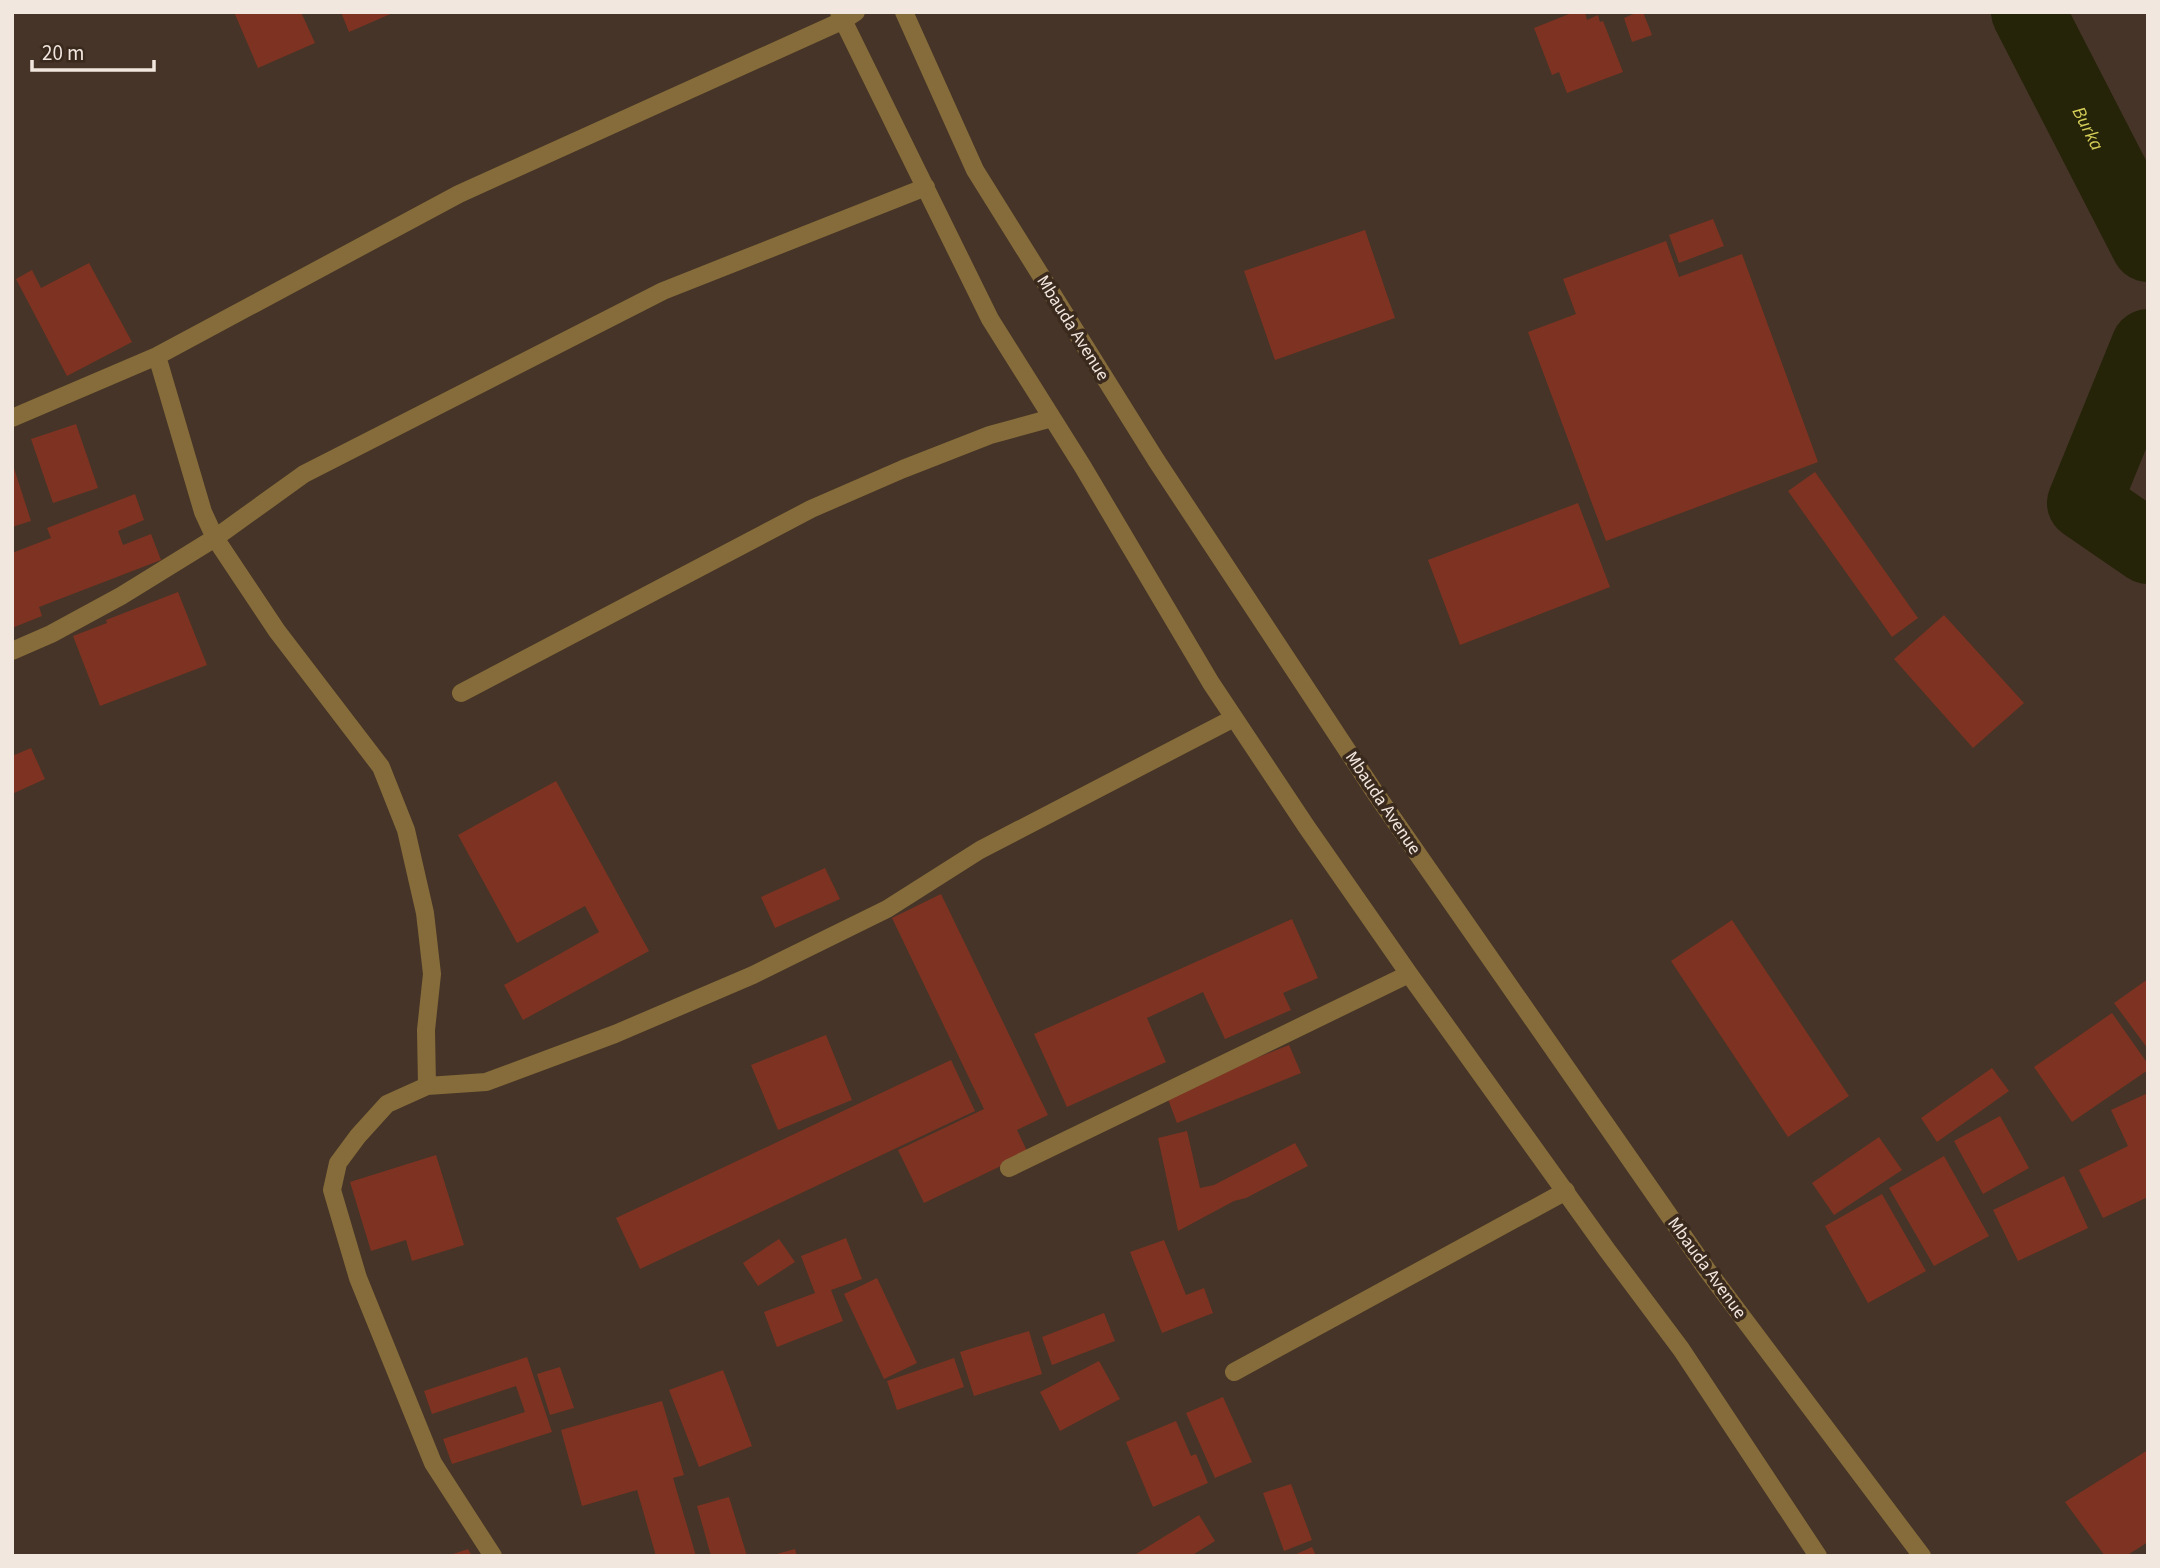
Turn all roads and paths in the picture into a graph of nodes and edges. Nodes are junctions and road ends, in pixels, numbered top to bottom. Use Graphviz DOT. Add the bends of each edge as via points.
graph roads {
  1 [pos="904,12"];
  2 [pos="846,15"];
  3 [pos="926,187"];
  4 [pos="157,356"];
  5 [pos="12,418"];
  6 [pos="1052,418"];
  7 [pos="215,538"];
  8 [pos="12,651"];
  9 [pos="461,693"];
  10 [pos="1234,718"];
  11 [pos="1409,974"];
  12 [pos="428,1086"];
  13 [pos="1009,1168"];
  14 [pos="1566,1191"];
  15 [pos="1234,1372"];
  16 [pos="1918,1555"];
  17 [pos="493,1556"];
  18 [pos="1818,1556"];
  1 -- 16 [label="street, Mbauda Avenue" via="975,170 1156,460 1376,794 1707,1270"];
  2 -- 3 [label="street"];
  2 -- 4 [label="street" via="459,194"];
  3 -- 6 [label="street" via="990,319"];
  3 -- 7 [label="street" via="663,291 304,474"];
  4 -- 5 [label="street"];
  4 -- 7 [label="street" via="199,500"];
  6 -- 9 [label="street" via="990,435 811,509"];
  6 -- 10 [label="street"];
  7 -- 8 [label="street" via="121,596"];
  7 -- 12 [label="street" via="277,631 381,767 406,830 425,913 432,974 426,1030"];
  10 -- 11 [label="street"];
  10 -- 12 [label="street" via="980,850 887,909 753,975 486,1082"];
  11 -- 13 [label="street"];
  11 -- 14 [label="street"];
  12 -- 17 [label="street" via="387,1104 372,1120 338,1163 332,1190 358,1278 433,1463"];
  14 -- 15 [label="street"];
  14 -- 18 [label="street" via="1681,1349"];
}
